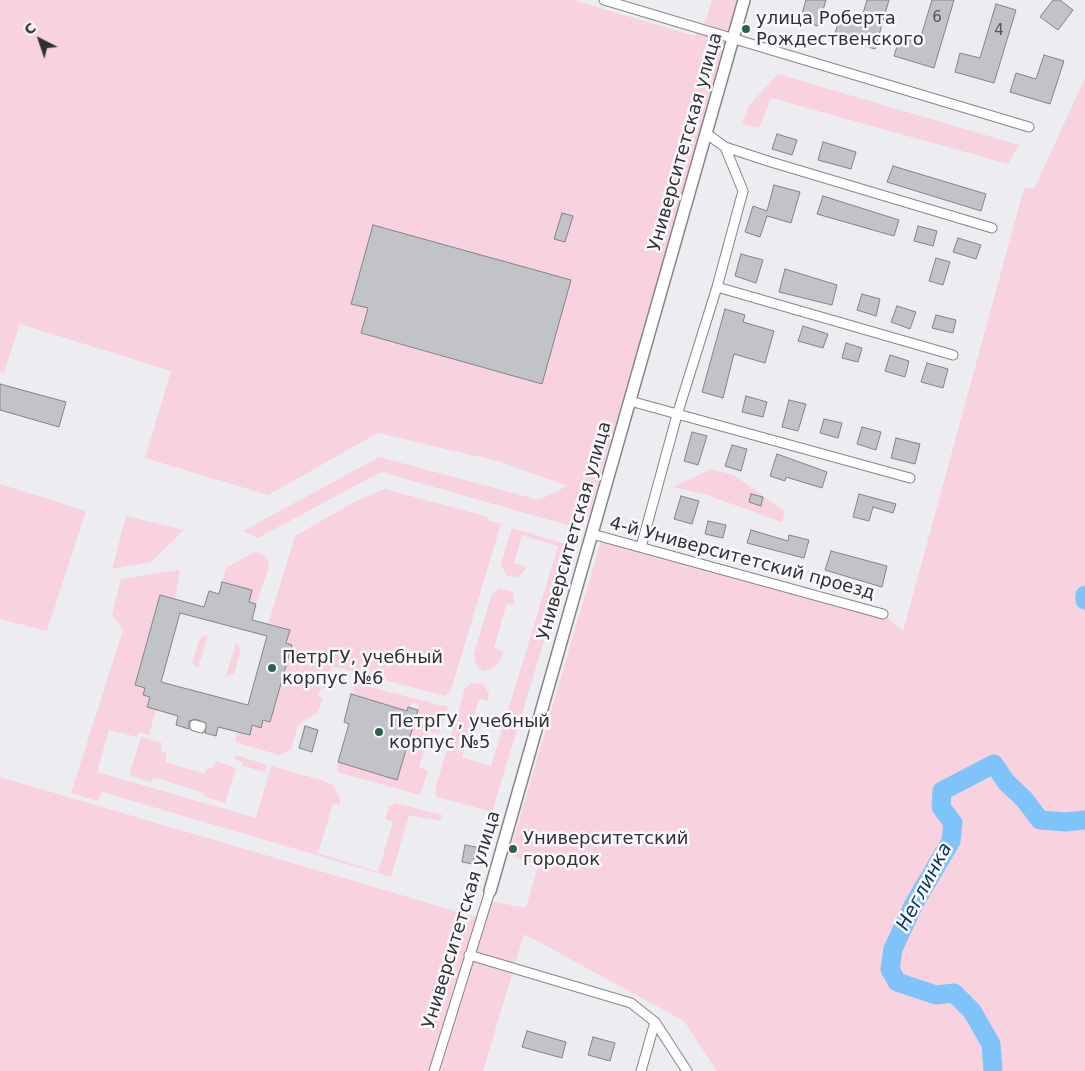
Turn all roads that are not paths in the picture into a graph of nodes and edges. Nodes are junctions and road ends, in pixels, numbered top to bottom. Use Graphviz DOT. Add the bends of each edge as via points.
graph roads {
  1 [pos="604,0"];
  2 [pos="744,0"];
  3 [pos="733,38"];
  4 [pos="1029,127"];
  5 [pos="707,134"];
  6 [pos="726,147"];
  7 [pos="992,228"];
  8 [pos="717,287"];
  9 [pos="953,355"];
  10 [pos="630,401"];
  11 [pos="677,415"];
  12 [pos="910,478"];
  13 [pos="592,534"];
  14 [pos="641,548"];
  15 [pos="883,614"];
  16 [pos="490,891"];
  17 [pos="469,955"];
  18 [pos="655,1022"];
  19 [pos="434,1071"];
  20 [pos="641,1071"];
  21 [pos="687,1071"];
  1 -- 3 [label="street"];
  2 -- 3 [label="street, Университетская улица"];
  3 -- 4 [label="street"];
  3 -- 5 [label="street, Университетская улица"];
  5 -- 6 [label="street"];
  5 -- 10 [label="street, Университетская улица"];
  6 -- 7 [label="street"];
  6 -- 8 [label="street" via="743,191"];
  8 -- 9 [label="street"];
  8 -- 11 [label="street"];
  10 -- 11 [label="street"];
  10 -- 13 [label="street, Университетская улица"];
  11 -- 12 [label="street"];
  11 -- 14 [label="street"];
  13 -- 14 [label="street, 4-й Университетский проезд"];
  13 -- 16 [label="street, Университетская улица"];
  14 -- 15 [label="street, 4-й Университетский проезд"];
  16 -- 17 [label="street, Университетская улица"];
  17 -- 18 [label="street" via="632,1003"];
  17 -- 19 [label="street, Университетская улица"];
  18 -- 20 [label="street"];
  18 -- 21 [label="street"];
}
